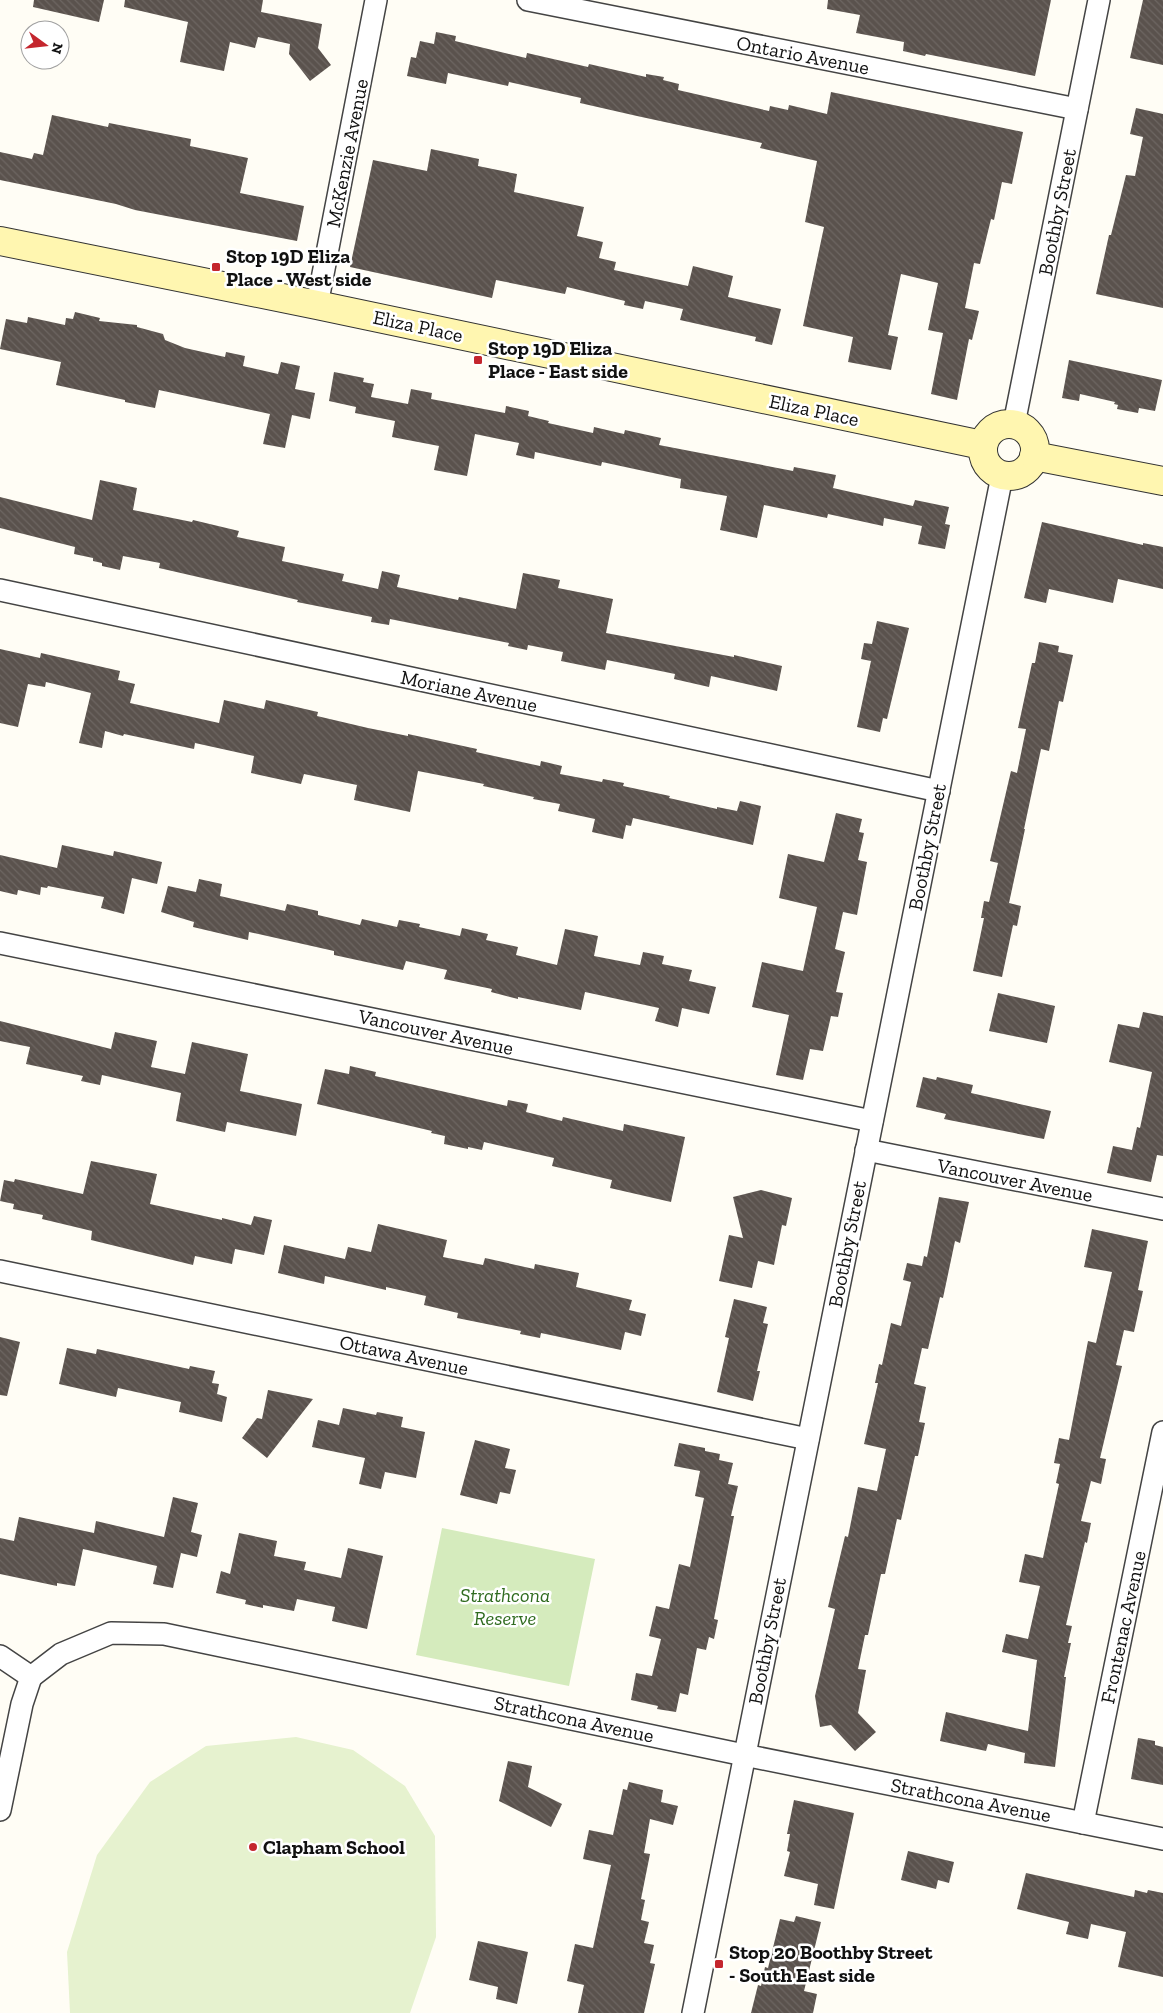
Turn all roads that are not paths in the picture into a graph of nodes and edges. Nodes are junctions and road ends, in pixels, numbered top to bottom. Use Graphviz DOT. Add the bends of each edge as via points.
graph roads {
  1 [pos="376,0"];
  2 [pos="528,0"];
  3 [pos="1100,0"];
  4 [pos="1077,109"];
  5 [pos="0,241"];
  6 [pos="318,305"];
  7 [pos="1014,424"];
  8 [pos="982,445"];
  9 [pos="1034,456"];
  10 [pos="1002,476"];
  11 [pos="1163,480"];
  12 [pos="0,590"];
  13 [pos="939,791"];
  14 [pos="0,943"];
  15 [pos="872,1121"];
  16 [pos="866,1150"];
  17 [pos="1163,1209"];
  18 [pos="0,1272"];
  19 [pos="1163,1432"];
  20 [pos="808,1439"];
  21 [pos="0,1656"];
  22 [pos="31,1677"];
  23 [pos="744,1755"];
  24 [pos="0,1810"];
  25 [pos="1083,1823"];
  26 [pos="1163,1839"];
  27 [pos="693,2013"];
  1 -- 6 [label="street, McKenzie Avenue"];
  2 -- 4 [label="street, Ontario Avenue"];
  3 -- 4 [label="street, Boothby Street"];
  4 -- 7 [label="street, Boothby Street"];
  5 -- 6 [label="street, Eliza Place"];
  6 -- 8 [label="street, Eliza Place"];
  7 -- 8 [label="street" via="997,426 985,437"];
  7 -- 9 [label="street" via="1033,439"];
  8 -- 10 [label="street" via="989,468"];
  9 -- 10 [label="street" via="1026,470"];
  9 -- 11 [label="street"];
  10 -- 13 [label="street, Boothby Street"];
  12 -- 13 [label="street, Moriane Avenue"];
  13 -- 15 [label="street, Boothby Street"];
  14 -- 15 [label="street, Vancouver Avenue"];
  15 -- 16 [label="street, Boothby Street"];
  16 -- 17 [label="street, Vancouver Avenue"];
  16 -- 20 [label="street, Boothby Street"];
  18 -- 20 [label="street, Ottawa Avenue"];
  19 -- 25 [label="street, Frontenac Avenue"];
  20 -- 23 [label="street, Boothby Street"];
  21 -- 22 [label="street"];
  22 -- 23 [label="street, Strathcona Avenue" via="61,1654 110,1633 164,1634"];
  22 -- 24 [label="street" via="22,1704"];
  23 -- 25 [label="street, Strathcona Avenue"];
  23 -- 27 [label="street, Boothby Street"];
  25 -- 26 [label="street, Strathcona Avenue"];
}
